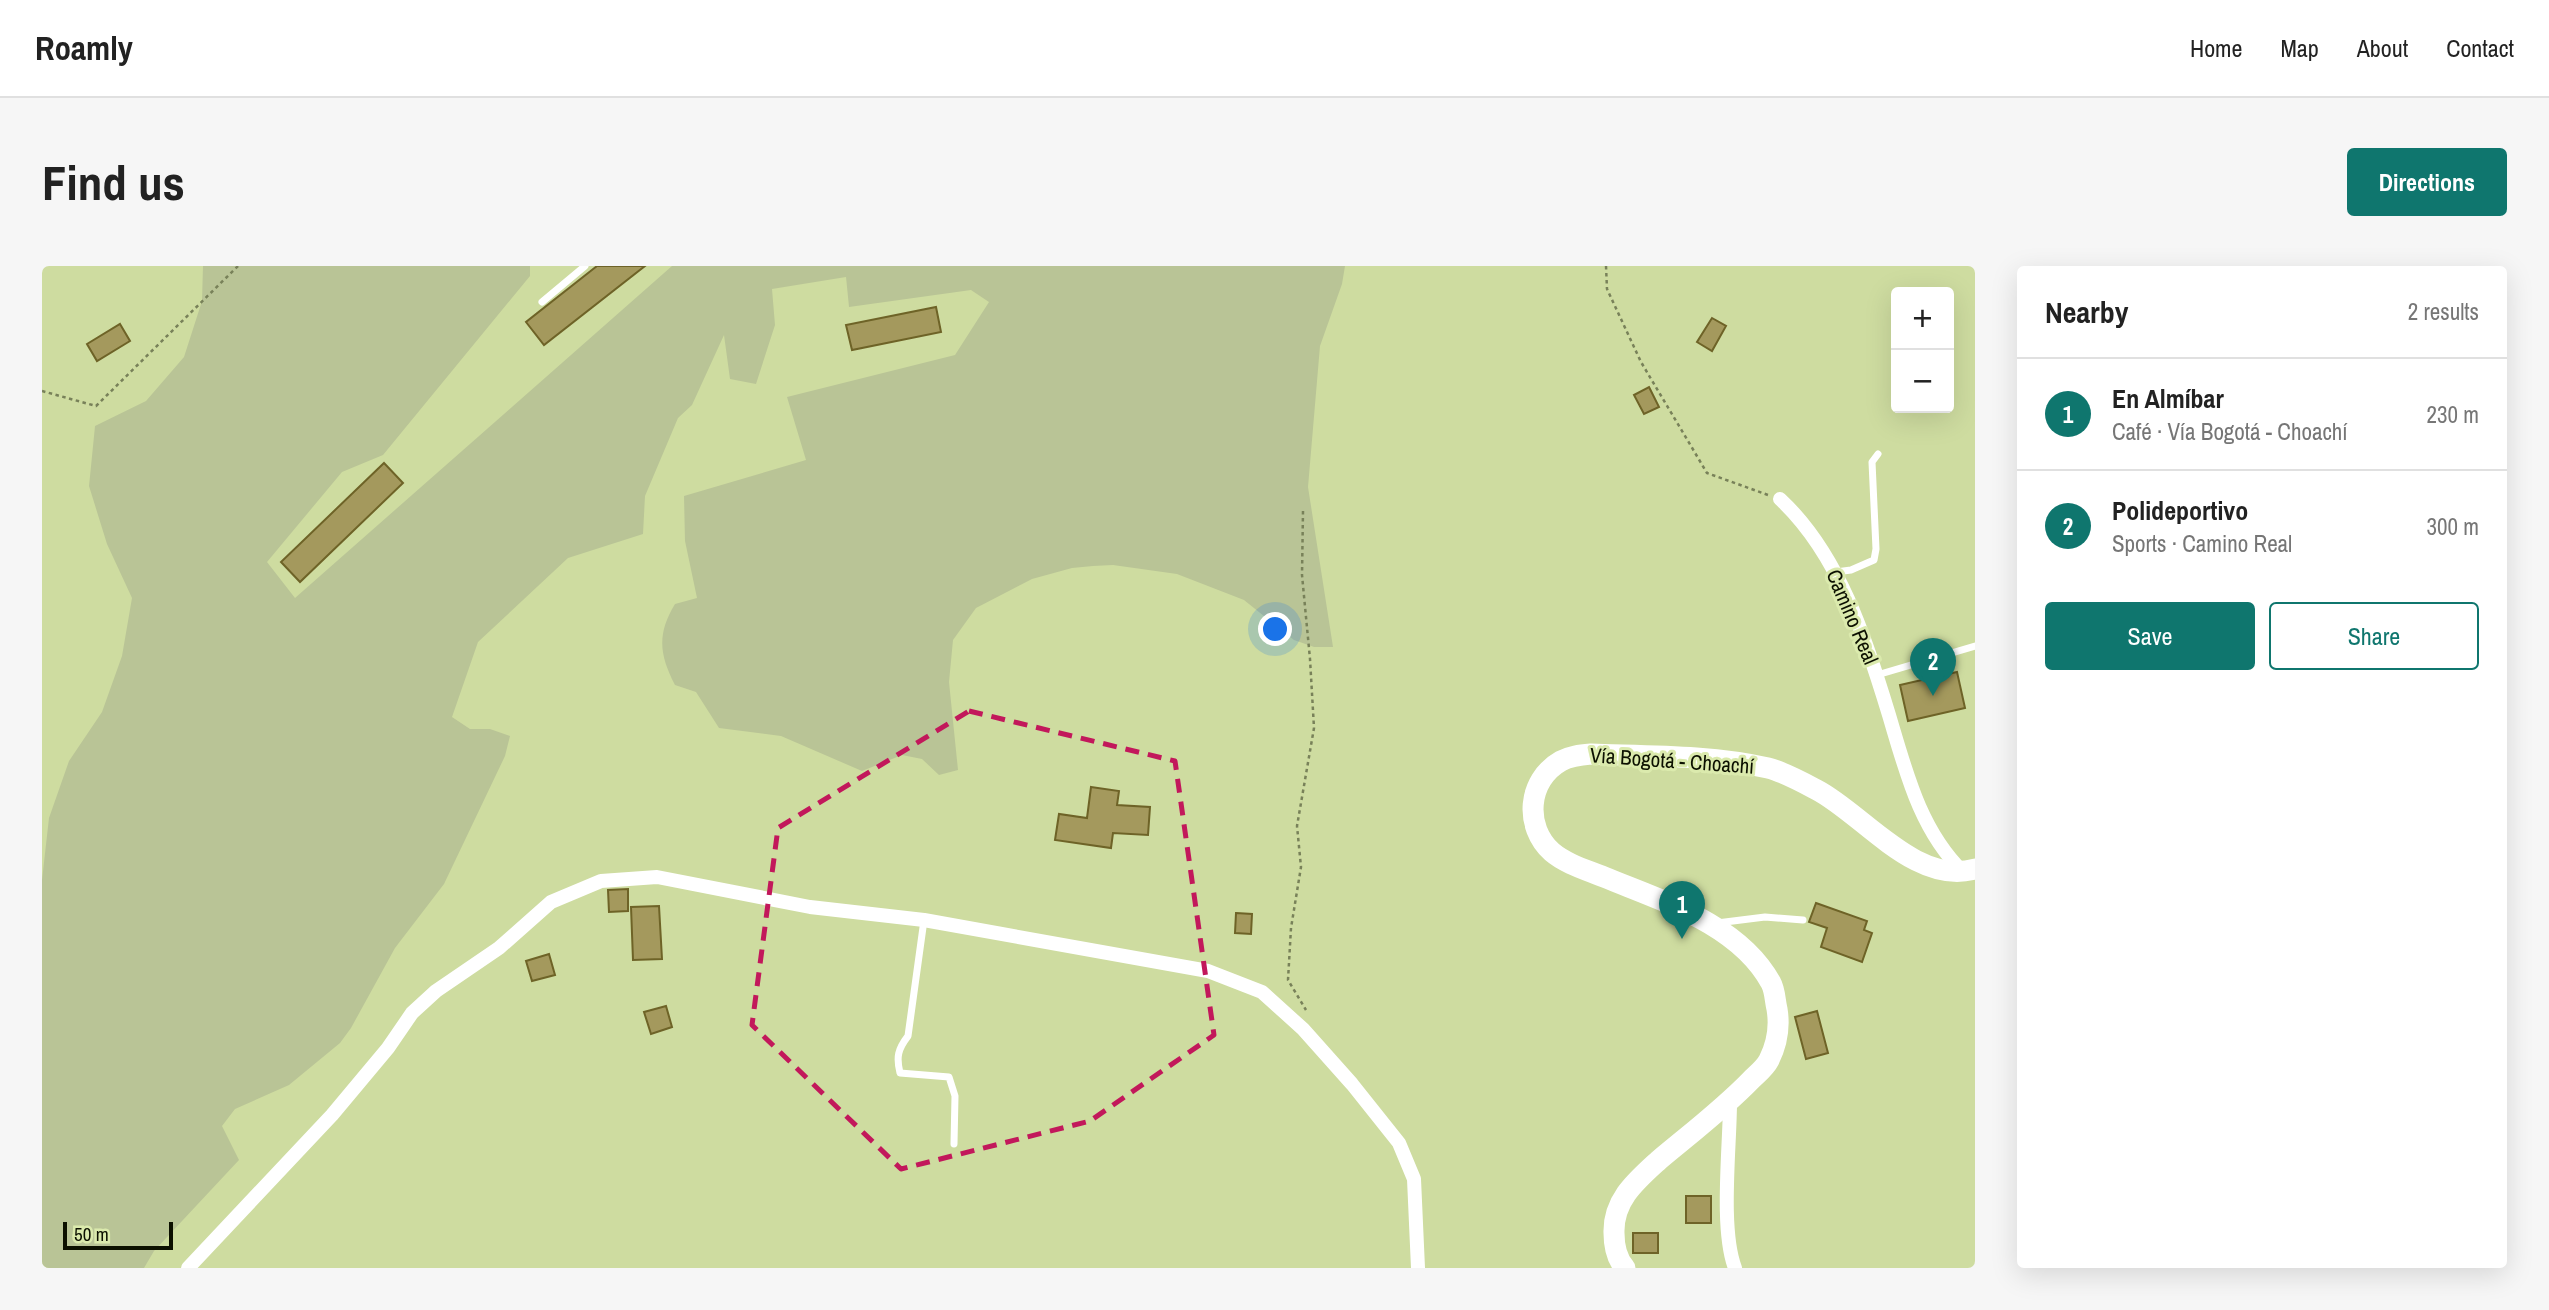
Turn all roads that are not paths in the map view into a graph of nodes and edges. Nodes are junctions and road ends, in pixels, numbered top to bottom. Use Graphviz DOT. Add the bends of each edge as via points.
graph roads {
  1 [pos="585,266"];
  2 [pos="542,302"];
  3 [pos="1878,454"];
  4 [pos="1780,499"];
  5 [pos="1835,572"];
  6 [pos="1975,646"];
  7 [pos="1877,675"];
  8 [pos="1971,872"];
  9 [pos="925,920"];
  10 [pos="1803,920"];
  11 [pos="1709,924"];
  12 [pos="1730,1102"];
  13 [pos="954,1144"];
  14 [pos="1620,1267"];
  15 [pos="188,1268"];
  16 [pos="1418,1268"];
  17 [pos="1735,1268"];
  1 -- 2 [label="lane"];
  3 -- 5 [label="lane" via="1871,462 1874,560"];
  4 -- 5 [label="street, Camino Real" via="1795,513"];
  5 -- 7 [label="street, Camino Real"];
  6 -- 7 [label="lane"];
  7 -- 8 [label="street, Camino Real" via="1924,818 1940,845"];
  8 -- 11 [label="main road, Vía Bogotá - Choachí" via="1930,865 1898,850 1819,791 1769,769 1591,754 1575,755 1547,772 1536,791 1533,813 1538,835 1553,853"];
  9 -- 13 [label="lane" via="908,1036 897,1061 900,1073 949,1077 955,1096"];
  9 -- 15 [label="street" via="810,907 657,877 601,881 551,902 412,1013 332,1115"];
  9 -- 16 [label="street" via="1208,971 1262,992 1303,1028 1399,1143 1413,1179"];
  10 -- 11 [label="lane" via="1758,917"];
  11 -- 12 [label="main road, Vía Bogotá - Choachí" via="1751,954 1772,985 1779,1022 1768,1063"];
  12 -- 14 [label="main road, Vía Bogotá - Choachí" via="1634,1183 1620,1201 1614,1220"];
  12 -- 17 [label="street" via="1728,1219"];
}
